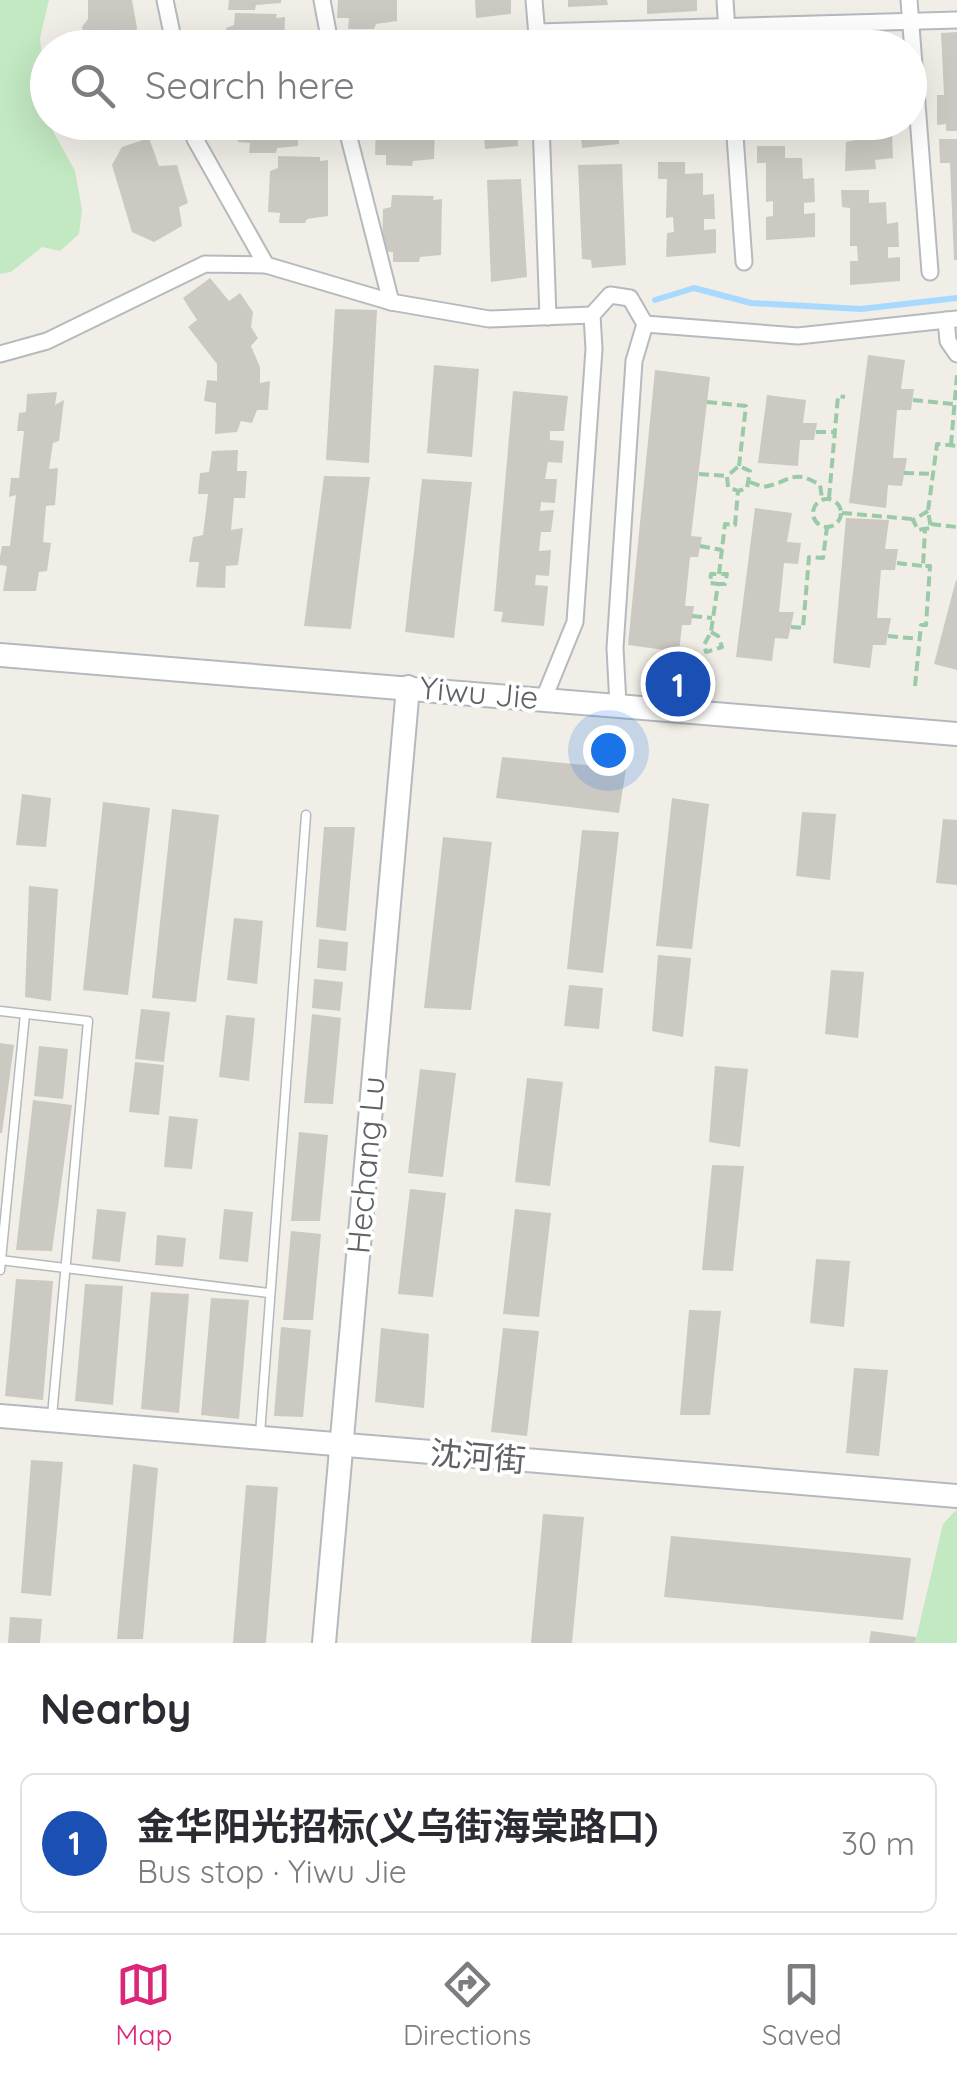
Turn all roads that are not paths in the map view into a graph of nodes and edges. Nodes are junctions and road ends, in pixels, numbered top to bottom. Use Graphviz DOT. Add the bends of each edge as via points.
graph roads {
  1 [pos="165,0"];
  2 [pos="322,0"];
  3 [pos="534,0"];
  4 [pos="725,0"];
  5 [pos="910,0"];
  6 [pos="957,20"];
  7 [pos="911,22"];
  8 [pos="727,27"];
  9 [pos="171,30"];
  10 [pos="328,30"];
  11 [pos="537,30"];
  12 [pos="683,30"];
  13 [pos="727,30"];
  14 [pos="912,30"];
  15 [pos="196,140"];
  16 [pos="350,140"];
  17 [pos="542,140"];
  18 [pos="735,140"];
  19 [pos="920,140"];
  20 [pos="744,262"];
  21 [pos="266,265"];
  22 [pos="930,272"];
  23 [pos="391,302"];
  24 [pos="592,315"];
  25 [pos="548,317"];
  26 [pos="952,319"];
  27 [pos="645,324"];
  28 [pos="0,354"];
  29 [pos="957,354"];
  30 [pos="0,655"];
  31 [pos="408,687"];
  32 [pos="544,698"];
  33 [pos="618,705"];
  34 [pos="957,734"];
  35 [pos="306,814"];
  36 [pos="0,1012"];
  37 [pos="26,1014"];
  38 [pos="0,1260"];
  39 [pos="65,1266"];
  40 [pos="0,1270"];
  41 [pos="269,1293"];
  42 [pos="0,1416"];
  43 [pos="51,1421"];
  44 [pos="260,1438"];
  45 [pos="341,1445"];
  46 [pos="957,1496"];
  47 [pos="324,1643"];
  1 -- 9 [label="street"];
  2 -- 10 [label="street"];
  3 -- 11 [label="street"];
  4 -- 8 [label="street"];
  5 -- 7 [label="street"];
  6 -- 7 [label="street"];
  7 -- 8 [label="street"];
  7 -- 14 [label="street"];
  8 -- 12 [label="street"];
  8 -- 13 [label="street"];
  15 -- 21 [label="street"];
  16 -- 23 [label="street"];
  17 -- 25 [label="street"];
  18 -- 20 [label="street"];
  19 -- 22 [label="street"];
  21 -- 23 [label="street"];
  21 -- 28 [label="street" via="205,264 47,341"];
  23 -- 25 [label="street" via="489,319"];
  24 -- 25 [label="street"];
  24 -- 27 [label="street" via="610,295 620,296 630,298"];
  24 -- 32 [label="street" via="575,622"];
  26 -- 27 [label="street" via="798,336"];
  26 -- 29 [label="street" via="948,341"];
  27 -- 33 [label="street" via="634,361 614,648"];
  30 -- 31 [label="street, Yiwu Jie"];
  31 -- 32 [label="street, Yiwu Jie"];
  31 -- 45 [label="street, Hechang Lu"];
  32 -- 33 [label="street, Yiwu Jie"];
  33 -- 34 [label="street, Yiwu Jie"];
  35 -- 41 [label="lane"];
  36 -- 37 [label="lane"];
  37 -- 38 [label="lane"];
  37 -- 39 [label="lane" via="88,1021"];
  38 -- 39 [label="lane"];
  38 -- 40 [label="lane"];
  39 -- 41 [label="lane"];
  39 -- 43 [label="lane"];
  41 -- 44 [label="lane"];
  42 -- 43 [label="street, 沈河街"];
  43 -- 44 [label="street, 沈河街"];
  44 -- 45 [label="street, 沈河街"];
  45 -- 46 [label="street, 沈河街"];
  45 -- 47 [label="street, Hechang Lu"];
}
